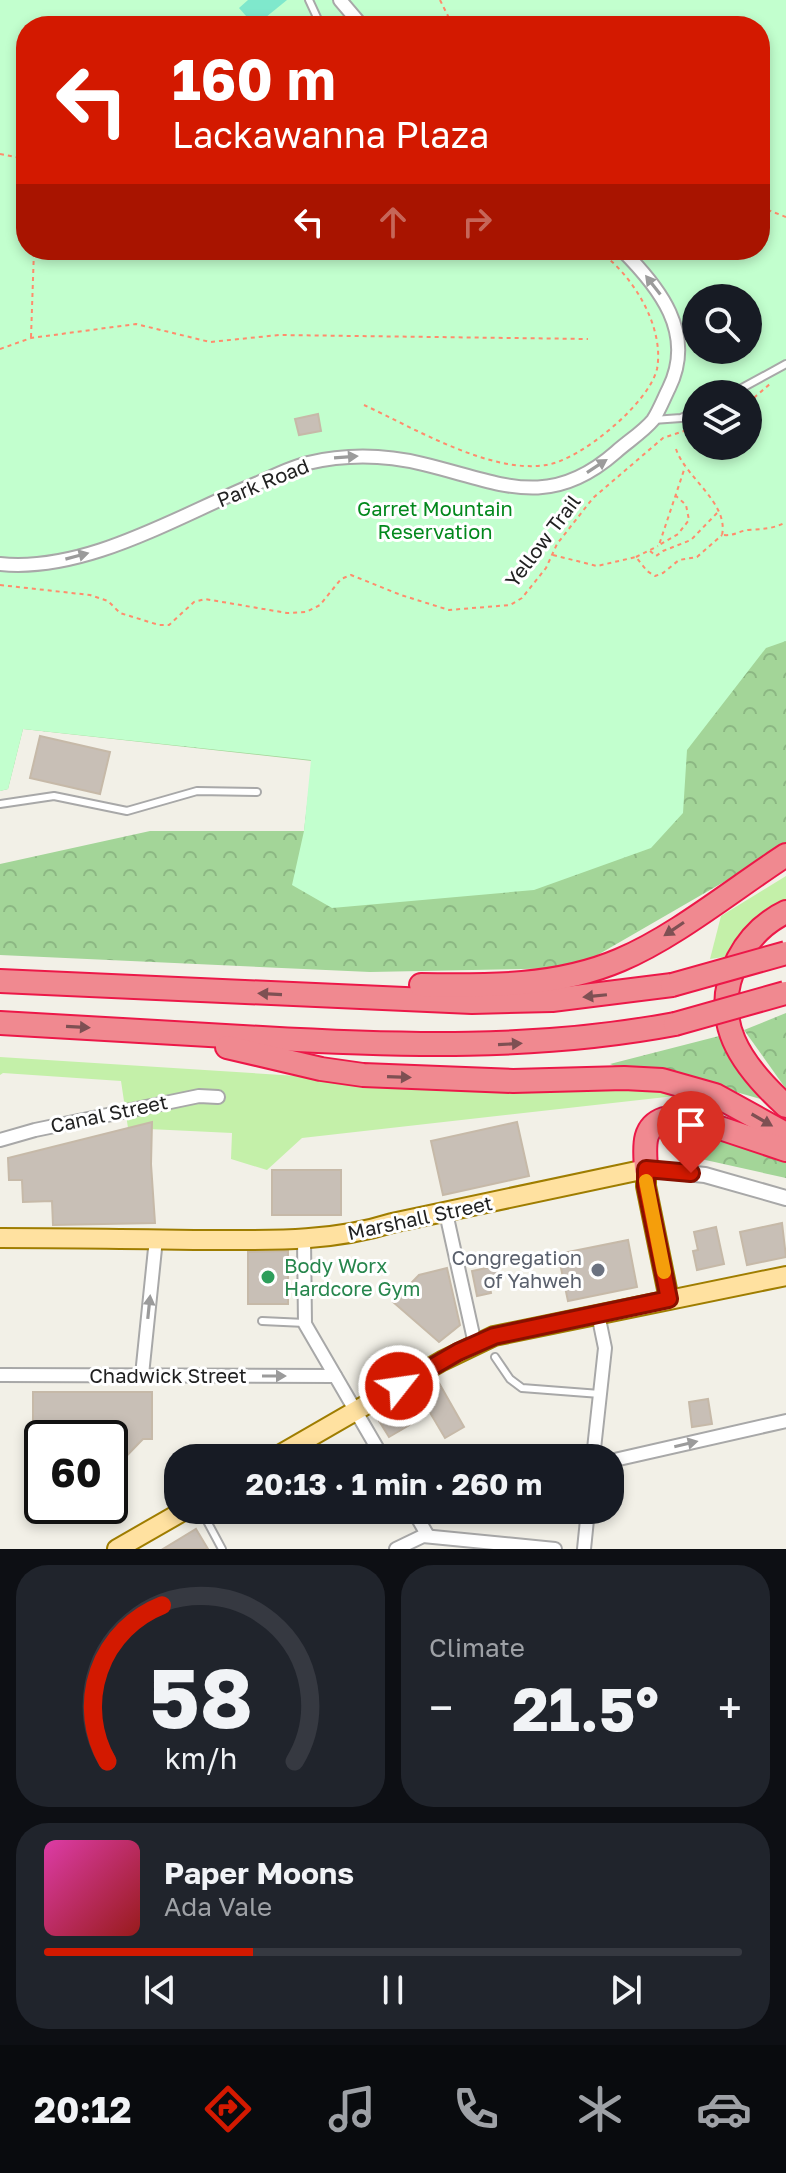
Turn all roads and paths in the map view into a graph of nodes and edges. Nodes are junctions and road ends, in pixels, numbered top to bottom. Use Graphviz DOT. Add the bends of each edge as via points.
graph roads {
  1 [pos="340,0"];
  2 [pos="354,16"];
  3 [pos="33,260"];
  4 [pos="607,260"];
  5 [pos="631,260"];
  6 [pos="31,338"];
  7 [pos="588,339"];
  8 [pos="0,349"];
  9 [pos="786,364"];
  10 [pos="776,379"];
  11 [pos="757,380"];
  12 [pos="762,391"];
  13 [pos="364,405"];
  14 [pos="682,418"];
  15 [pos="653,420"];
  16 [pos="682,432"];
  17 [pos="676,449"];
  18 [pos="685,467"];
  19 [pos="675,495"];
  20 [pos="719,512"];
  21 [pos="786,522"];
  22 [pos="722,535"];
  23 [pos="659,545"];
  24 [pos="650,551"];
  25 [pos="553,555"];
  26 [pos="636,557"];
  27 [pos="0,564"];
  28 [pos="0,585"];
  29 [pos="257,792"];
  30 [pos="0,804"];
  31 [pos="786,855"];
  32 [pos="786,864"];
  33 [pos="711,904"];
  34 [pos="786,912"];
  35 [pos="786,953"];
  36 [pos="0,981"];
  37 [pos="786,992"];
  38 [pos="348,997"];
  39 [pos="0,1023"];
  40 [pos="167,1032"];
  41 [pos="218,1097"];
  42 [pos="786,1106"];
  43 [pos="786,1134"];
  44 [pos="0,1140"];
  45 [pos="786,1150"];
  46 [pos="646,1169"];
  47 [pos="786,1198"];
  48 [pos="446,1213"];
  49 [pos="0,1238"];
  50 [pos="156,1239"];
  51 [pos="304,1239"];
  52 [pos="786,1276"];
  53 [pos="669,1299"];
  54 [pos="598,1314"];
  55 [pos="262,1321"];
  56 [pos="305,1323"];
  57 [pos="475,1344"];
  58 [pos="495,1357"];
  59 [pos="0,1375"];
  60 [pos="142,1375"];
  61 [pos="335,1376"];
  62 [pos="600,1394"];
  63 [pos="355,1411"];
  64 [pos="786,1421"];
  65 [pos="298,1444"];
  66 [pos="375,1444"];
  67 [pos="595,1444"];
  68 [pos="624,1458"];
  69 [pos="164,1522"];
  70 [pos="209,1524"];
  71 [pos="421,1524"];
  72 [pos="587,1524"];
  73 [pos="428,1536"];
  74 [pos="117,1549"];
  75 [pos="222,1549"];
  76 [pos="396,1549"];
  77 [pos="555,1549"];
  78 [pos="584,1549"];
  1 -- 2 [label="street"];
  3 -- 6 [label="path"];
  4 -- 13 [label="path" via="637,291 655,327 657,369 614,428 584,451 547,465 505,465"];
  15 -- 5 [label="street, Park Road, one-way" via="674,376 676,325 657,289"];
  6 -- 7 [label="path" via="136,324 210,342 279,335"];
  6 -- 8 [label="path"];
  9 -- 11 [label="lane"];
  10 -- 12 [label="path"];
  14 -- 15 [label="lane"];
  27 -- 15 [label="street, Park Road, one-way" via="34,565 77,557 278,474 334,458 396,459 490,484 556,487 597,469"];
  16 -- 25 [label="path, Yellow Trail" via="663,438 593,498"];
  17 -- 18 [label="path"];
  18 -- 19 [label="path"];
  18 -- 20 [label="path"];
  19 -- 23 [label="path"];
  19 -- 23 [label="path" via="686,505 689,520"];
  20 -- 22 [label="path"];
  20 -- 24 [label="path" via="691,540 656,556"];
  21 -- 22 [label="path"];
  22 -- 26 [label="path" via="697,557 679,560 655,576"];
  23 -- 24 [label="path"];
  24 -- 26 [label="path"];
  25 -- 26 [label="path" via="597,566"];
  25 -- 28 [label="path, Yellow Trail" via="522,598 510,605 449,610 351,575 306,612 205,599 194,602 169,625 159,625 120,613 108,601 90,595"];
  29 -- 30 [label="lane" via="197,791 127,811 54,796"];
  31 -- 33 [label="highway"];
  32 -- 33 [label="highway"];
  33 -- 38 [label="highway, one-way" via="636,952 582,973 518,984 383,985"];
  34 -- 42 [label="highway" via="765,924 740,956 729,982 726,1011 748,1067"];
  35 -- 38 [label="highway, one-way, bridge" via="672,985 552,1000"];
  38 -- 36 [label="highway, one-way"];
  40 -- 37 [label="highway, one-way, bridge" via="473,1046 675,1024"];
  39 -- 40 [label="highway, one-way"];
  40 -- 43 [label="highway, one-way" via="363,1075 662,1080 715,1095"];
  41 -- 44 [label="street, Canal Street" via="199,1096"];
  45 -- 46 [label="highway" via="720,1128 664,1119 647,1133"];
  46 -- 47 [label="street, Marshall Street" via="705,1175"];
  46 -- 48 [label="main road, Marshall Street"];
  46 -- 53 [label="main road"];
  48 -- 51 [label="main road, Marshall Street" via="363,1233"];
  48 -- 57 [label="street"];
  49 -- 50 [label="main road, Marshall Street"];
  50 -- 51 [label="main road, Marshall Street"];
  60 -- 50 [label="street, one-way"];
  51 -- 56 [label="street"];
  52 -- 53 [label="main road"];
  53 -- 54 [label="main road"];
  54 -- 57 [label="main road"];
  54 -- 62 [label="street" via="605,1348"];
  55 -- 56 [label="lane"];
  56 -- 61 [label="street"];
  57 -- 63 [label="main road"];
  58 -- 62 [label="lane" via="522,1388"];
  59 -- 60 [label="street, Chadwick Street"];
  60 -- 61 [label="street, Chadwick Street, one-way"];
  61 -- 63 [label="street"];
  62 -- 67 [label="street"];
  63 -- 65 [label="main road"];
  63 -- 66 [label="street"];
  68 -- 64 [label="street, one-way"];
  69 -- 74 [label="main road"];
  70 -- 75 [label="lane"];
  71 -- 73 [label="street"];
  72 -- 78 [label="street"];
  73 -- 76 [label="street"];
  73 -- 77 [label="street"];
}
